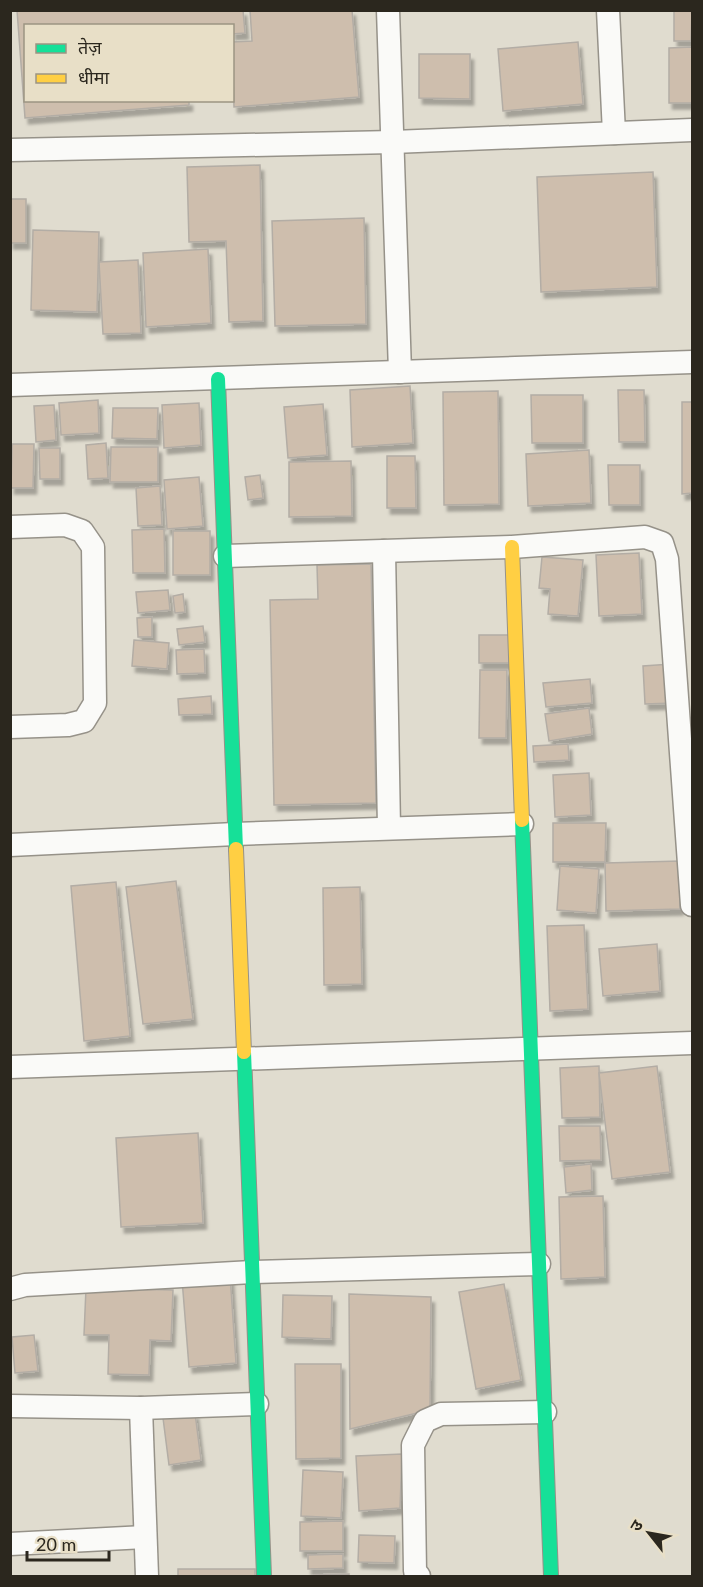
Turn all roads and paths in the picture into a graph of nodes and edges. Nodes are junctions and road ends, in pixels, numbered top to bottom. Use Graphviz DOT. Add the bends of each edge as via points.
graph roads {
  1 [pos="388,10"];
  2 [pos="608,10"];
  3 [pos="693,130"];
  4 [pos="614,133"];
  5 [pos="393,142"];
  6 [pos="10,150"];
  7 [pos="693,362"];
  8 [pos="400,372"];
  9 [pos="218,378"];
  10 [pos="10,386"];
  11 [pos="10,527"];
  12 [pos="512,547"];
  13 [pos="384,551"];
  14 [pos="225,556"];
  15 [pos="10,727"];
  16 [pos="522,824"];
  17 [pos="388,828"];
  18 [pos="236,834"];
  19 [pos="10,845"];
  20 [pos="693,905"];
  21 [pos="693,1043"];
  22 [pos="530,1049"];
  23 [pos="244,1059"];
  24 [pos="10,1067"];
  25 [pos="539,1264"];
  26 [pos="252,1272"];
  27 [pos="10,1289"];
  28 [pos="257,1404"];
  29 [pos="10,1406"];
  30 [pos="141,1408"];
  31 [pos="545,1412"];
  32 [pos="145,1537"];
  33 [pos="10,1544"];
  34 [pos="147,1576"];
  35 [pos="264,1576"];
  36 [pos="419,1576"];
  37 [pos="551,1576"];
  1 -- 5 [label="street"];
  2 -- 4 [label="street"];
  3 -- 4 [label="street"];
  4 -- 5 [label="street"];
  5 -- 6 [label="street"];
  5 -- 8 [label="street"];
  7 -- 8 [label="street"];
  8 -- 9 [label="street"];
  9 -- 10 [label="street"];
  9 -- 14 [label="street"];
  11 -- 15 [label="street" via="65,525 82,531 93,547 95,703 84,721"];
  12 -- 13 [label="street"];
  12 -- 16 [label="street"];
  12 -- 20 [label="street" via="645,537 662,543 668,560"];
  13 -- 14 [label="street"];
  13 -- 17 [label="street"];
  14 -- 18 [label="street"];
  16 -- 17 [label="street"];
  16 -- 22 [label="street"];
  17 -- 18 [label="street"];
  18 -- 19 [label="street"];
  18 -- 23 [label="street"];
  21 -- 22 [label="street"];
  22 -- 23 [label="street"];
  22 -- 25 [label="street"];
  23 -- 24 [label="street"];
  23 -- 26 [label="street"];
  25 -- 26 [label="street"];
  25 -- 31 [label="street"];
  26 -- 27 [label="street"];
  26 -- 28 [label="street"];
  28 -- 30 [label="street"];
  28 -- 35 [label="street"];
  29 -- 30 [label="street"];
  30 -- 32 [label="street"];
  31 -- 36 [label="street" via="441,1414 425,1421 413,1444 415,1571"];
  31 -- 37 [label="street"];
  32 -- 33 [label="street"];
  32 -- 34 [label="street"];
}
